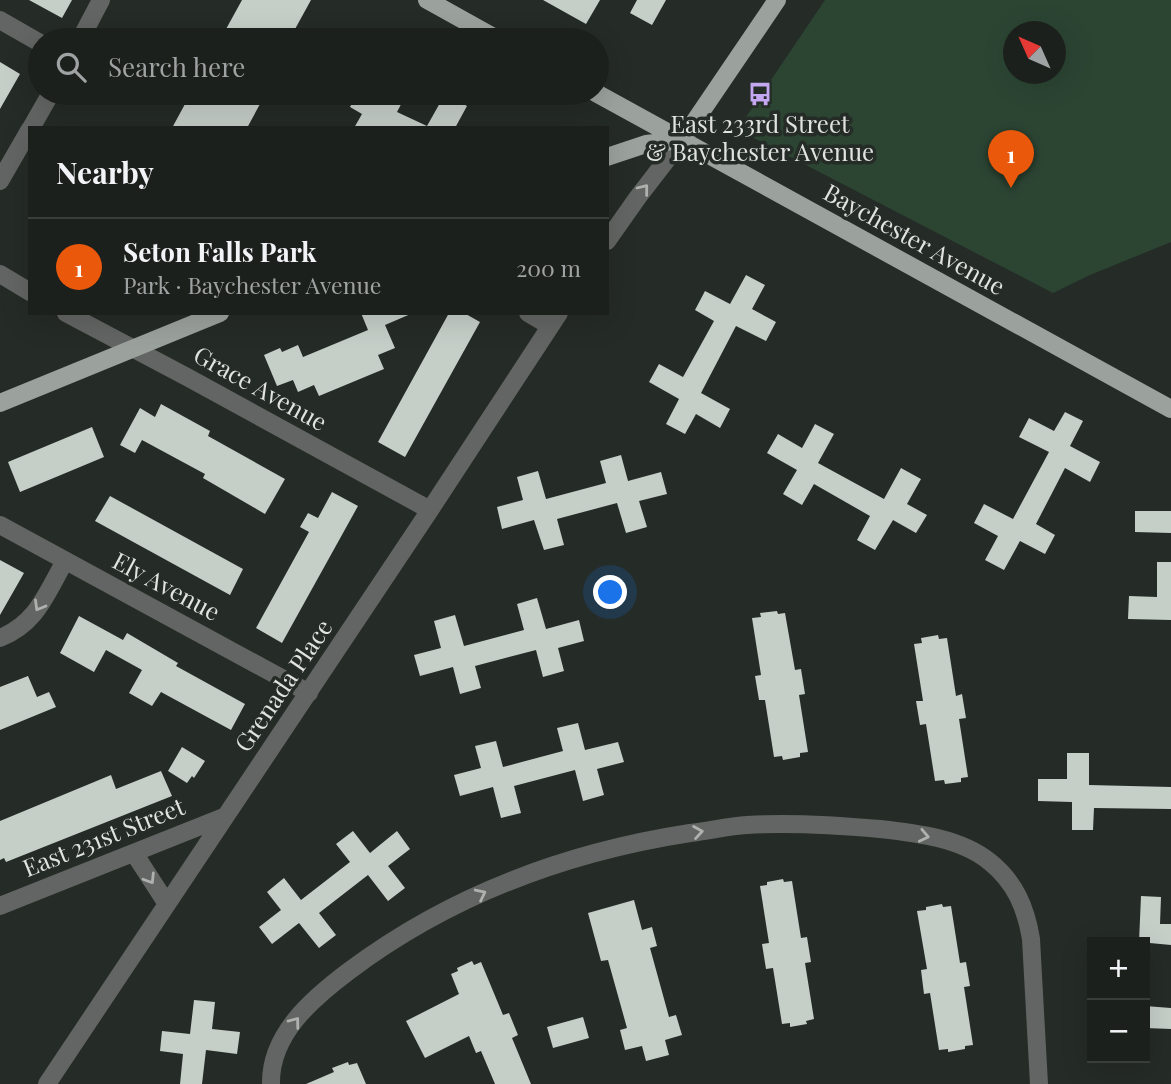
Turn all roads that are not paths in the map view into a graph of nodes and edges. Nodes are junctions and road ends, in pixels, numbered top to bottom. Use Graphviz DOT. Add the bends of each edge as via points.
graph roads {
  1 [pos="101,0"];
  2 [pos="427,0"];
  3 [pos="777,0"];
  4 [pos="0,20"];
  5 [pos="86,28"];
  6 [pos="477,28"];
  7 [pos="28,36"];
  8 [pos="609,100"];
  9 [pos="44,105"];
  10 [pos="32,126"];
  11 [pos="28,132"];
  12 [pos="682,140"];
  13 [pos="609,157"];
  14 [pos="0,181"];
  15 [pos="609,237"];
  16 [pos="0,274"];
  17 [pos="28,291"];
  18 [pos="70,315"];
  19 [pos="215,315"];
  20 [pos="536,315"];
  21 [pos="555,320"];
  22 [pos="134,349"];
  23 [pos="0,403"];
  24 [pos="1171,410"];
  25 [pos="430,510"];
  26 [pos="0,525"];
  27 [pos="65,561"];
  28 [pos="0,638"];
  29 [pos="309,693"];
  30 [pos="226,816"];
  31 [pos="134,853"];
  32 [pos="167,904"];
  33 [pos="0,906"];
  34 [pos="47,1084"];
  35 [pos="271,1084"];
  36 [pos="1040,1084"];
  1 -- 5 [label="street"];
  2 -- 6 [label="main road"];
  3 -- 12 [label="main road"];
  4 -- 7 [label="street"];
  8 -- 12 [label="main road, Baychester Avenue"];
  9 -- 10 [label="street"];
  11 -- 14 [label="street"];
  12 -- 13 [label="main road" via="646,144"];
  15 -- 12 [label="street, one-way"];
  12 -- 24 [label="main road, Baychester Avenue"];
  16 -- 17 [label="street"];
  18 -- 22 [label="street, Grace Avenue"];
  19 -- 22 [label="main road"];
  20 -- 21 [label="street"];
  21 -- 25 [label="street, Grenada Place"];
  22 -- 23 [label="main road"];
  22 -- 25 [label="street, Grace Avenue"];
  25 -- 29 [label="street, Grenada Place"];
  26 -- 27 [label="street, Ely Avenue"];
  27 -- 28 [label="street, one-way" via="32,617 22,628"];
  27 -- 29 [label="street, Ely Avenue"];
  29 -- 30 [label="street, Grenada Place"];
  30 -- 31 [label="street, East 231st Street"];
  30 -- 32 [label="street, Grenada Place"];
  31 -- 32 [label="street, one-way"];
  31 -- 33 [label="street, East 231st Street"];
  32 -- 34 [label="street, Grenada Place"];
  35 -- 36 [label="street, one-way" via="281,1043 321,992 402,934 509,880 566,860 669,836 747,825 815,824 897,831 950,842 971,849 1004,874 1018,894 1031,939"];
}
